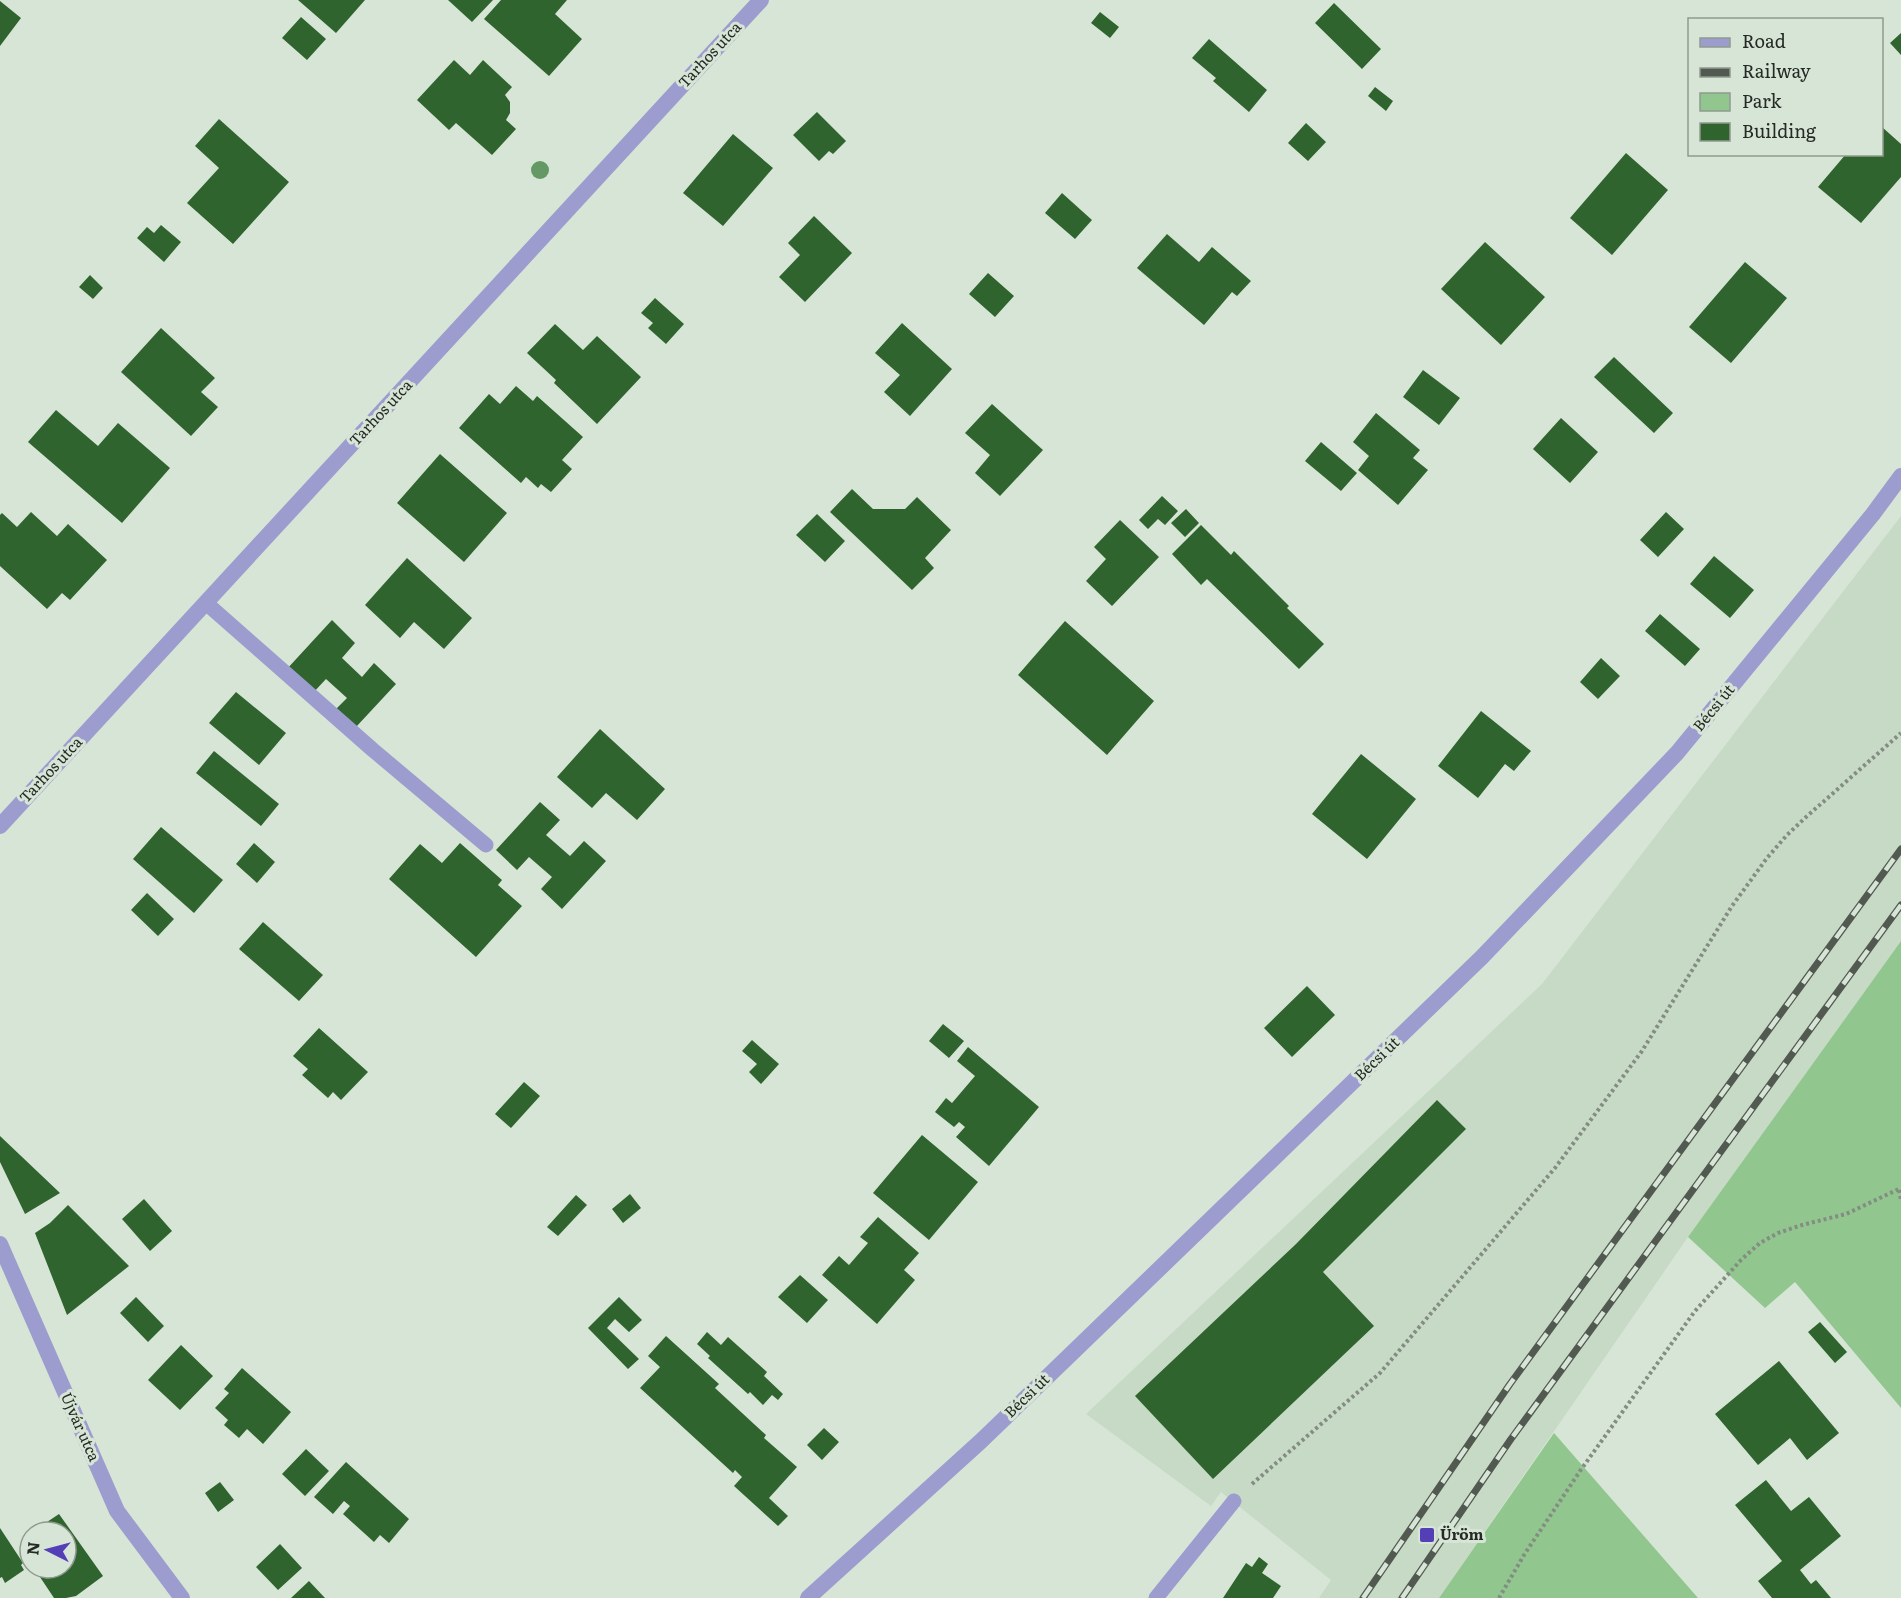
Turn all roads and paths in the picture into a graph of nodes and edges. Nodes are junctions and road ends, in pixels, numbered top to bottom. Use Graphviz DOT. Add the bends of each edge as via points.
graph roads {
  1 [pos="761,0"];
  2 [pos="1901,476"];
  3 [pos="206,603"];
  4 [pos="1901,733"];
  5 [pos="0,826"];
  6 [pos="486,846"];
  7 [pos="1900,1189"];
  8 [pos="1901,1200"];
  9 [pos="0,1244"];
  10 [pos="1234,1500"];
  11 [pos="182,1598"];
  12 [pos="808,1598"];
  13 [pos="1156,1598"];
  14 [pos="1498,1598"];
  1 -- 3 [label="street, Tarhos utca"];
  2 -- 12 [label="street, Bécsi út" via="1677,753 1482,957 981,1441"];
  3 -- 5 [label="street, Tarhos utca"];
  3 -- 6 [label="lane"];
  4 -- 10 [label="path" via="1793,829 1767,858 1732,906 1642,1051 1562,1159 1380,1373"];
  7 -- 8 [label="path"];
  7 -- 14 [label="path" via="1846,1214 1778,1233 1741,1260 1689,1320 1581,1471"];
  9 -- 11 [label="street, Újvár utca" via="117,1511"];
  10 -- 13 [label="lane"];
}
